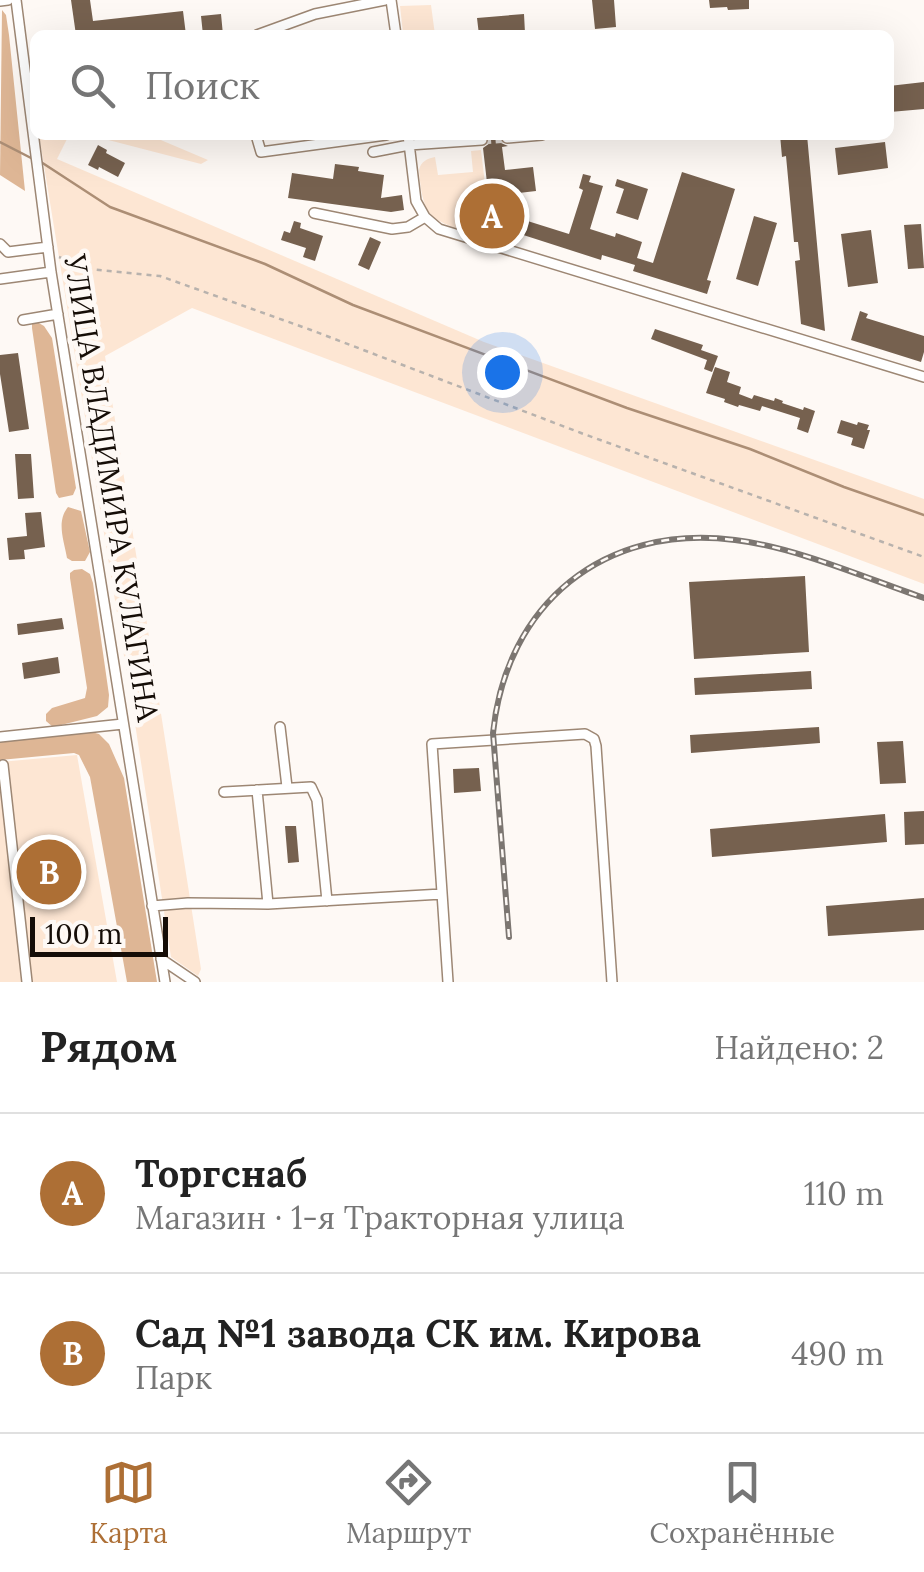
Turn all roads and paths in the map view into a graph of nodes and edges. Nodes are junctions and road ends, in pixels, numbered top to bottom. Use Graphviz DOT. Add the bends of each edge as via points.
graph roads {
  1 [pos="8,0"];
  2 [pos="16,0"];
  3 [pos="388,0"];
  4 [pos="0,1"];
  5 [pos="271,30"];
  6 [pos="395,30"];
  7 [pos="30,109"];
  8 [pos="34,140"];
  9 [pos="257,140"];
  10 [pos="349,140"];
  11 [pos="409,140"];
  12 [pos="482,140"];
  13 [pos="373,152"];
  14 [pos="314,213"];
  15 [pos="425,217"];
  16 [pos="0,244"];
  17 [pos="48,250"];
  18 [pos="51,272"];
  19 [pos="0,280"];
  20 [pos="58,314"];
  21 [pos="23,320"];
  22 [pos="924,377"];
  23 [pos="924,557"];
  24 [pos="123,724"];
  25 [pos="280,727"];
  26 [pos="0,737"];
  27 [pos="3,765"];
  28 [pos="287,788"];
  29 [pos="258,790"];
  30 [pos="224,792"];
  31 [pos="442,894"];
  32 [pos="326,902"];
  33 [pos="268,904"];
  34 [pos="152,906"];
  35 [pos="161,959"];
  36 [pos="27,982"];
  37 [pos="165,982"];
  38 [pos="196,982"];
  39 [pos="448,982"];
  40 [pos="612,982"];
  1 -- 4 [label="street"];
  2 -- 7 [label="street, УЛИЦА ВЛАДИМИРА КУЛАГИНА"];
  3 -- 5 [label="street"];
  3 -- 6 [label="street"];
  8 -- 17 [label="street, УЛИЦА ВЛАДИМИРА КУЛАГИНА"];
  9 -- 10 [label="street" via="261,152"];
  11 -- 12 [label="street"];
  11 -- 13 [label="street"];
  11 -- 15 [label="street" via="416,200"];
  14 -- 15 [label="street" via="392,230"];
  15 -- 22 [label="street" via="439,229"];
  16 -- 17 [label="street" via="8,252"];
  17 -- 18 [label="street, УЛИЦА ВЛАДИМИРА КУЛАГИНА"];
  17 -- 23 [label="path" via="90,269 160,276"];
  18 -- 19 [label="street"];
  18 -- 20 [label="street, УЛИЦА ВЛАДИМИРА КУЛАГИНА"];
  20 -- 21 [label="street"];
  20 -- 24 [label="street, УЛИЦА ВЛАДИМИРА КУЛАГИНА"];
  24 -- 26 [label="street"];
  24 -- 34 [label="street, УЛИЦА ВЛАДИМИРА КУЛАГИНА"];
  25 -- 28 [label="street"];
  27 -- 36 [label="street"];
  28 -- 29 [label="street"];
  28 -- 32 [label="street" via="310,787 315,793"];
  29 -- 30 [label="street"];
  29 -- 33 [label="street"];
  31 -- 32 [label="street"];
  31 -- 39 [label="street"];
  31 -- 40 [label="street" via="432,744 590,734"];
  32 -- 33 [label="street"];
  33 -- 34 [label="street"];
  34 -- 35 [label="street, УЛИЦА ВЛАДИМИРА КУЛАГИНА"];
  35 -- 37 [label="street, УЛИЦА ВЛАДИМИРА КУЛАГИНА"];
  35 -- 38 [label="street"];
}
